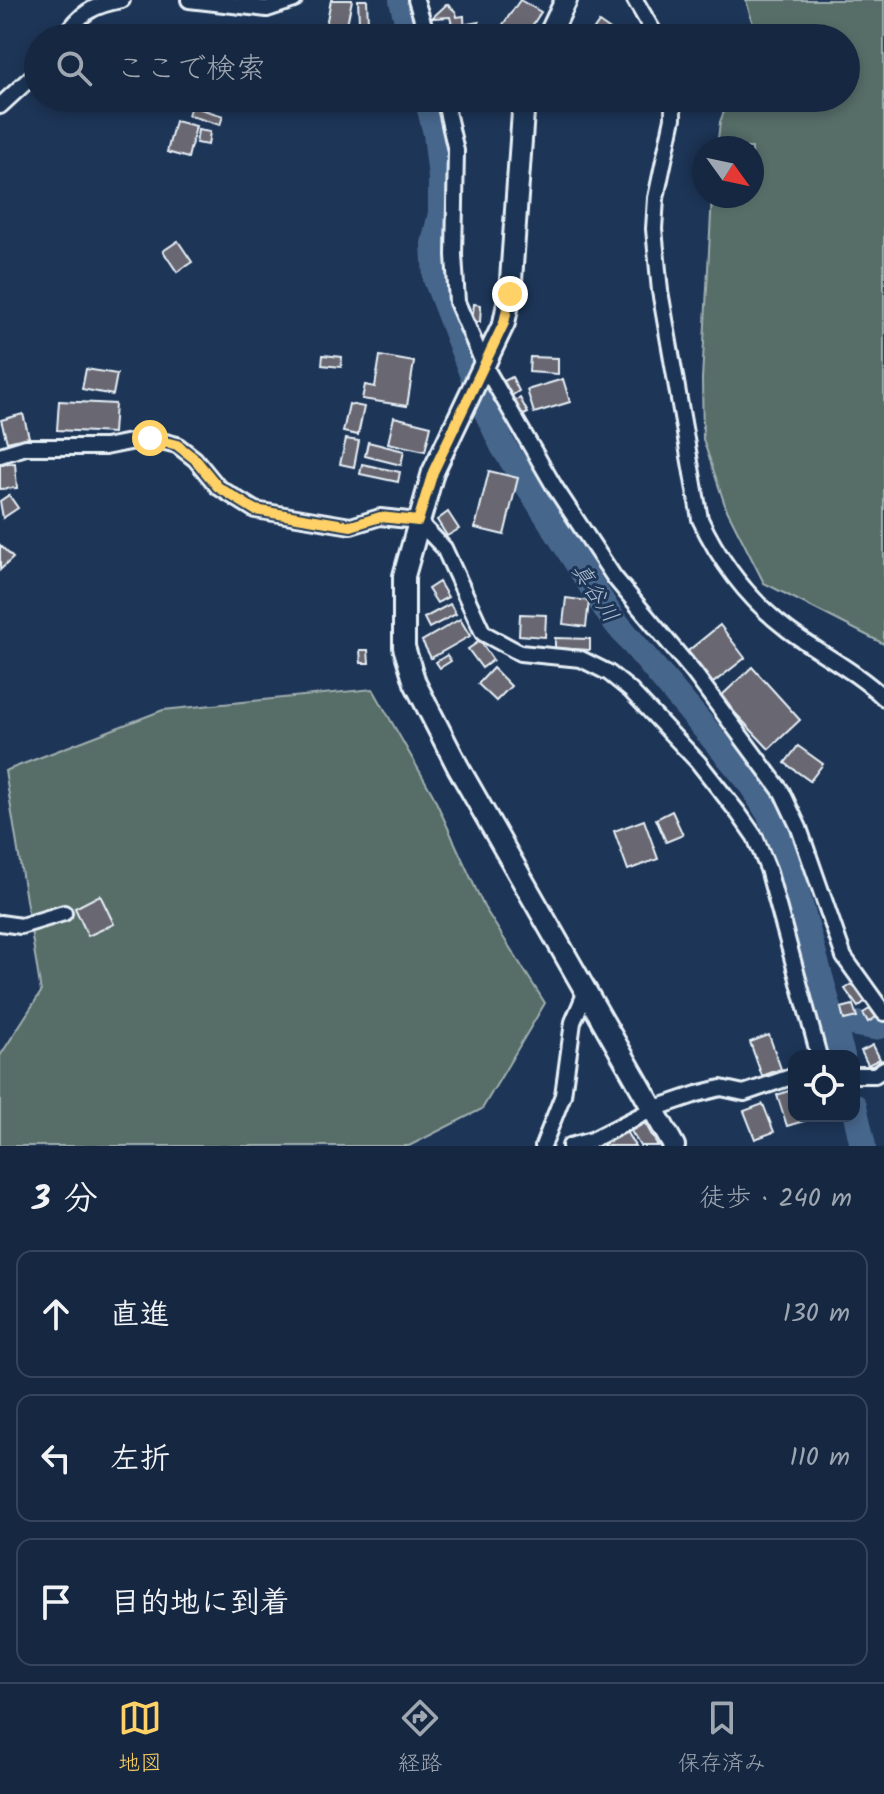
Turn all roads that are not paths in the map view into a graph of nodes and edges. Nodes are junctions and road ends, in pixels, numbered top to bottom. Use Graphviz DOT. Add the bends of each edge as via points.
graph roads {
  1 [pos="122,0"];
  2 [pos="189,0"];
  3 [pos="294,0"];
  4 [pos="416,0"];
  5 [pos="566,0"];
  6 [pos="635,0"];
  7 [pos="207,1"];
  8 [pos="72,24"];
  9 [pos="424,24"];
  10 [pos="555,24"];
  11 [pos="649,24"];
  12 [pos="24,84"];
  13 [pos="0,106"];
  14 [pos="447,112"];
  15 [pos="523,112"];
  16 [pos="673,112"];
  17 [pos="481,370"];
  18 [pos="0,455"];
  19 [pos="418,521"];
  20 [pos="884,698"];
  21 [pos="64,913"];
  22 [pos="0,923"];
  23 [pos="587,989"];
  24 [pos="884,1013"];
  25 [pos="817,1050"];
  26 [pos="884,1069"];
  27 [pos="860,1075"];
  28 [pos="788,1078"];
  29 [pos="653,1109"];
  30 [pos="543,1146"];
  31 [pos="570,1146"];
  32 [pos="674,1146"];
  1 -- 8 [label="street" via="95,5"];
  2 -- 7 [label="street"];
  3 -- 7 [label="street" via="267,9"];
  4 -- 9 [label="street"];
  5 -- 10 [label="street"];
  6 -- 11 [label="street"];
  12 -- 13 [label="street"];
  14 -- 17 [label="street" via="456,151 457,302"];
  15 -- 17 [label="street" via="510,294 504,323"];
  16 -- 20 [label="street" via="654,229 700,519 712,546 746,591 785,628"];
  17 -- 19 [label="street" via="433,472"];
  17 -- 24 [label="street" via="614,577 782,792 844,957"];
  18 -- 19 [label="street" via="26,447 105,447 150,438 177,445 218,487 255,510 351,526 380,517"];
  19 -- 23 [label="street" via="404,576 404,647 415,683 521,884"];
  19 -- 25 [label="street" via="444,548 483,633 520,653 581,659 609,673 698,762 739,814 768,869"];
  21 -- 22 [label="street" via="21,926"];
  23 -- 29 [label="street"];
  23 -- 30 [label="street" via="573,1022 568,1077"];
  26 -- 27 [label="street"];
  28 -- 29 [label="street" via="744,1093 721,1088"];
  29 -- 31 [label="street"];
  29 -- 32 [label="street"];
}
